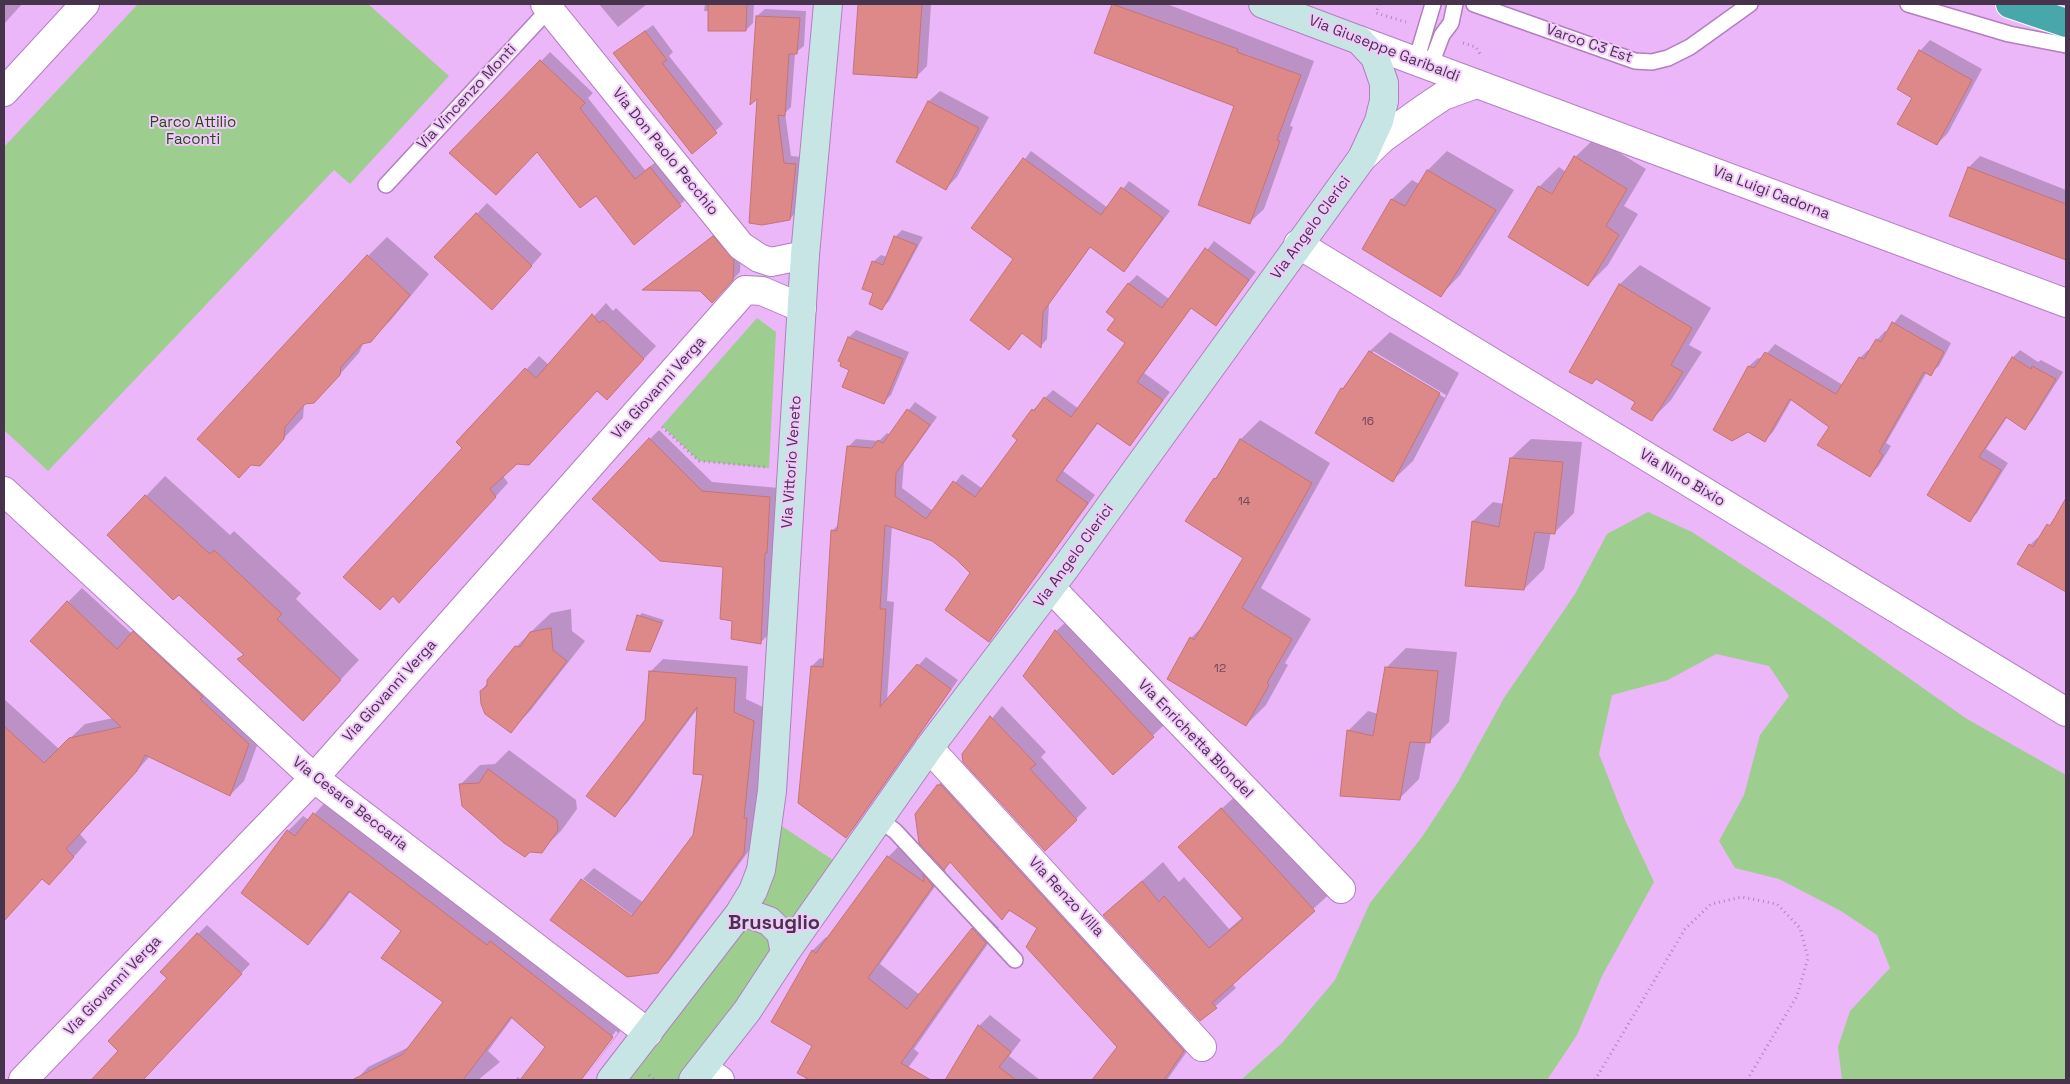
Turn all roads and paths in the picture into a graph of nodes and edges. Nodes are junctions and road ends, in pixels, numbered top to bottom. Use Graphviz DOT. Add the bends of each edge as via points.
graph roads {
  1 [pos="85,4"];
  2 [pos="828,4"];
  3 [pos="1264,4"];
  4 [pos="1379,4"];
  5 [pos="1433,4"];
  6 [pos="1454,4"];
  7 [pos="1474,4"];
  8 [pos="1750,4"];
  9 [pos="1908,4"];
  10 [pos="2010,4"];
  11 [pos="547,6"];
  12 [pos="1376,13"];
  13 [pos="2066,23"];
  14 [pos="1359,40"];
  15 [pos="2066,46"];
  16 [pos="1423,64"];
  17 [pos="1476,84"];
  18 [pos="4,92"];
  19 [pos="1362,158"];
  20 [pos="386,185"];
  21 [pos="1298,244"];
  22 [pos="741,246"];
  23 [pos="805,255"];
  24 [pos="745,290"];
  25 [pos="2066,303"];
  26 [pos="802,308"];
  27 [pos="642,408"];
  28 [pos="792,468"];
  29 [pos="4,491"];
  30 [pos="1050,588"];
  31 [pos="2066,712"];
  32 [pos="929,748"];
  33 [pos="314,778"];
  34 [pos="879,819"];
  35 [pos="1341,889"];
  36 [pos="739,914"];
  37 [pos="785,953"];
  38 [pos="1015,960"];
  39 [pos="648,1033"];
  40 [pos="1202,1047"];
  41 [pos="706,1076"];
  42 [pos="23,1080"];
  43 [pos="611,1080"];
  44 [pos="1595,1080"];
  45 [pos="1747,1080"];
  1 -- 18 [label="street"];
  2 -- 23 [label="street, Via Vittorio Veneto"];
  3 -- 14 [label="street, Via Giuseppe Garibaldi"];
  4 -- 12 [label="path"];
  5 -- 16 [label="lane"];
  6 -- 16 [label="lane" via="1451,23"];
  7 -- 8 [label="lane, Varco C3 Est" via="1635,61 1652,62 1690,47"];
  9 -- 15 [label="lane" via="2010,34"];
  10 -- 13 [label="highway"];
  11 -- 20 [label="lane, Via Vincenzo Monti"];
  11 -- 22 [label="street, Via Don Paolo Pecchio"];
  14 -- 16 [label="street, Via Giuseppe Garibaldi"];
  14 -- 19 [label="street, Via Angelo Clerici" via="1375,56 1385,92 1379,121"];
  16 -- 17 [label="street, Via Giuseppe Garibaldi"];
  17 -- 19 [label="street, Via Angelo Clerici" via="1458,89 1425,108 1383,138"];
  17 -- 25 [label="street, Via Luigi Cadorna"];
  19 -- 21 [label="street, Via Angelo Clerici"];
  21 -- 30 [label="street, Via Angelo Clerici"];
  21 -- 31 [label="street, Via Nino Bixio"];
  22 -- 23 [label="street, Via Don Paolo Pecchio" via="771,262"];
  22 -- 24 [label="street" via="747,265"];
  23 -- 26 [label="street, Via Vittorio Veneto"];
  24 -- 26 [label="street" via="762,291"];
  24 -- 27 [label="street, Via Giovanni Verga"];
  26 -- 28 [label="street, Via Vittorio Veneto"];
  27 -- 28 [label="path" via="700,461"];
  27 -- 33 [label="street, Via Giovanni Verga"];
  28 -- 36 [label="street, Via Vittorio Veneto" via="772,791 761,870"];
  29 -- 33 [label="street, Via Cesare Beccaria"];
  30 -- 32 [label="street, Via Angelo Clerici"];
  30 -- 35 [label="street, Via Enrichetta Blondel"];
  32 -- 34 [label="street, Via Angelo Clerici"];
  32 -- 40 [label="street, Via Renzo Villa"];
  33 -- 39 [label="street, Via Cesare Beccaria"];
  33 -- 42 [label="street, Via Giovanni Verga"];
  34 -- 37 [label="street, Via Angelo Clerici"];
  34 -- 38 [label="lane"];
  36 -- 37 [label="street" via="769,921 781,933"];
  36 -- 39 [label="street, Via Vittorio Veneto"];
  37 -- 41 [label="street, Via Angelo Clerici"];
  39 -- 43 [label="street, Via Vittorio Veneto"];
  44 -- 45 [label="path" via="1684,929 1711,904 1742,897 1777,904 1800,928 1808,958 1797,996"];
}
